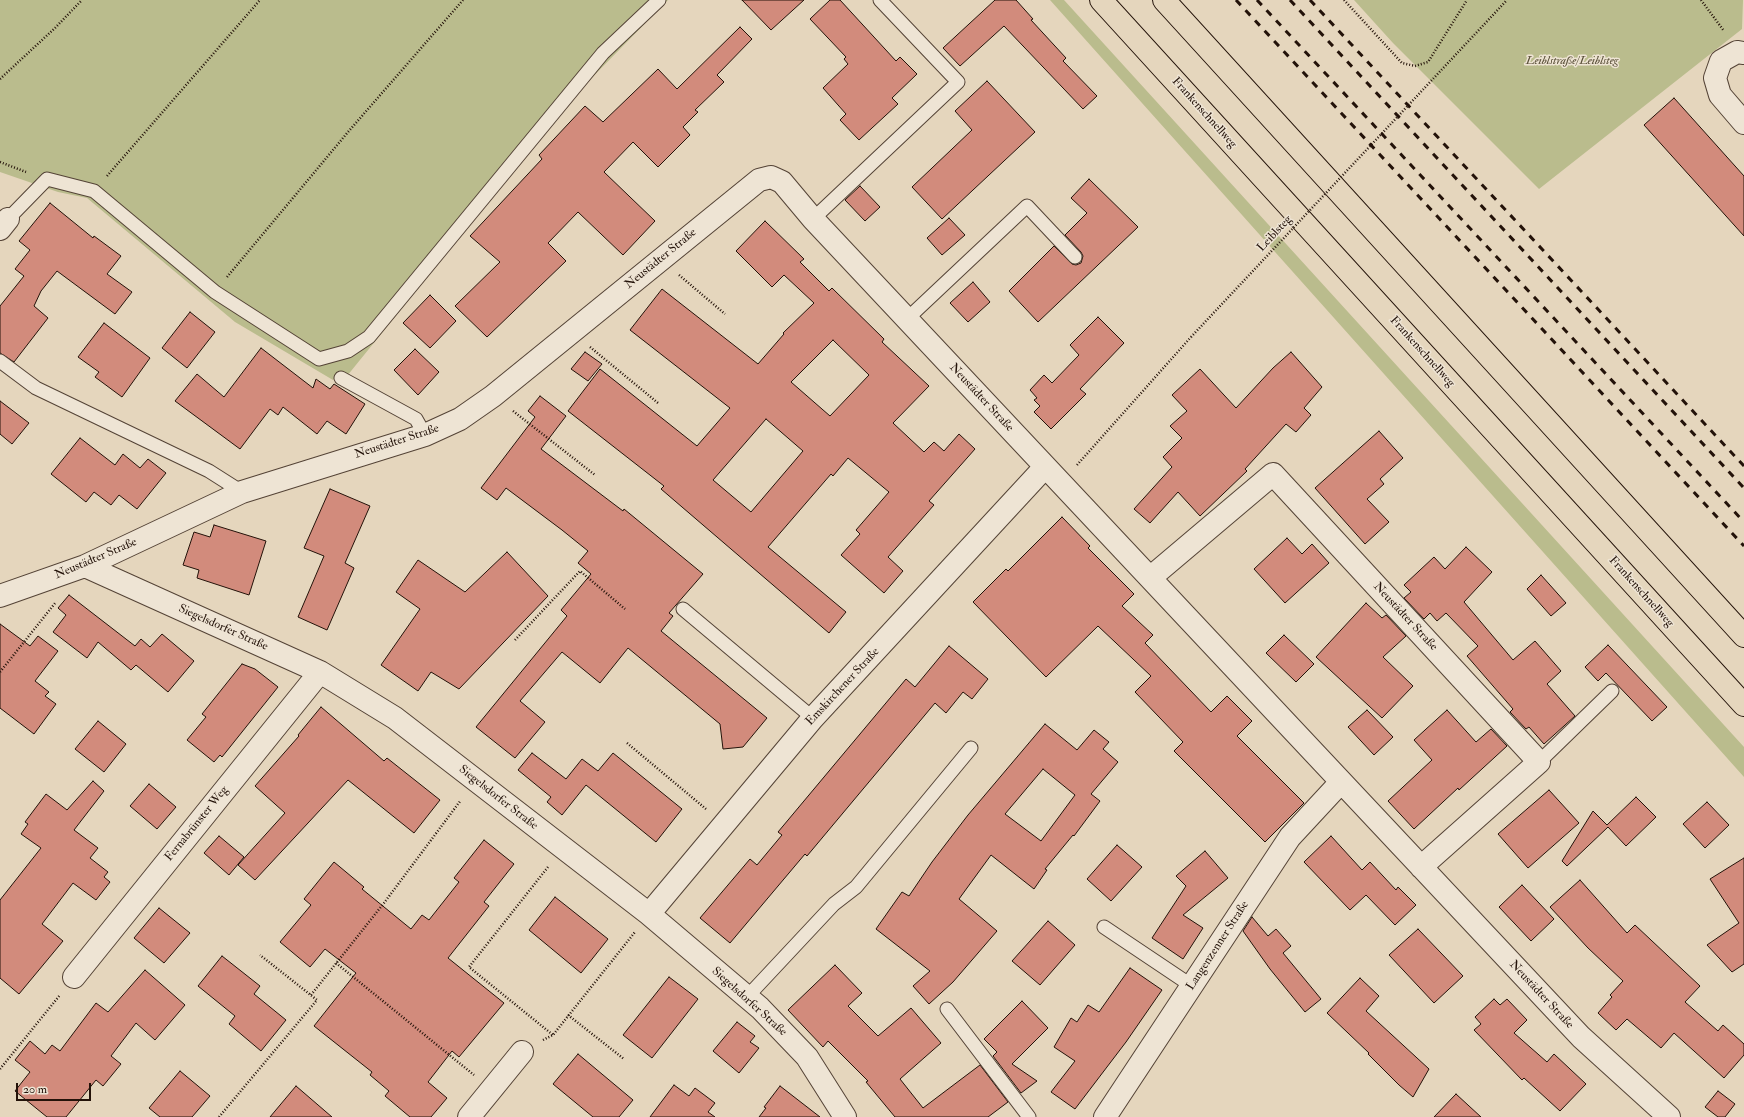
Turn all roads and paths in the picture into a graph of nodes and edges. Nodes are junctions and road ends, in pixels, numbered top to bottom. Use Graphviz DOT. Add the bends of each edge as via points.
graph roads {
  1 [pos="82,0"];
  2 [pos="260,0"];
  3 [pos="463,0"];
  4 [pos="659,0"];
  5 [pos="880,0"];
  6 [pos="1101,0"];
  7 [pos="1164,0"];
  8 [pos="1344,0"];
  9 [pos="1466,0"];
  10 [pos="1507,0"];
  11 [pos="1701,0"];
  12 [pos="1741,53"];
  13 [pos="0,79"];
  14 [pos="1744,123"];
  15 [pos="0,162"];
  16 [pos="47,179"];
  17 [pos="94,191"];
  18 [pos="813,219"];
  19 [pos="4,224"];
  20 [pos="1076,257"];
  21 [pos="661,259"];
  22 [pos="215,292"];
  23 [pos="725,314"];
  24 [pos="907,319"];
  25 [pos="572,333"];
  26 [pos="0,361"];
  27 [pos="341,378"];
  28 [pos="494,396"];
  29 [pos="658,403"];
  30 [pos="425,435"];
  31 [pos="1045,467"];
  32 [pos="595,475"];
  33 [pos="1060,483"];
  34 [pos="242,492"];
  35 [pos="86,566"];
  36 [pos="1150,578"];
  37 [pos="0,596"];
  38 [pos="60,597"];
  39 [pos="625,608"];
  40 [pos="683,609"];
  41 [pos="1744,636"];
  42 [pos="515,640"];
  43 [pos="0,672"];
  44 [pos="320,672"];
  45 [pos="1612,691"];
  46 [pos="1744,705"];
  47 [pos="813,718"];
  48 [pos="627,743"];
  49 [pos="971,748"];
  50 [pos="1539,762"];
  51 [pos="476,780"];
  52 [pos="1341,782"];
  53 [pos="724,825"];
  54 [pos="563,848"];
  55 [pos="1421,867"];
  56 [pos="649,914"];
  57 [pos="1104,927"];
  58 [pos="260,955"];
  59 [pos="336,963"];
  60 [pos="74,977"];
  61 [pos="1192,986"];
  62 [pos="311,995"];
  63 [pos="747,997"];
  64 [pos="947,1009"];
  65 [pos="568,1015"];
  66 [pos="553,1035"];
  67 [pos="522,1052"];
  68 [pos="624,1059"];
  69 [pos="0,1069"];
  70 [pos="492,1089"];
  71 [pos="219,1117"];
  72 [pos="469,1117"];
  73 [pos="845,1117"];
  74 [pos="1029,1117"];
  75 [pos="1105,1117"];
  76 [pos="1669,1117"];
  1 -- 13 [label="path"];
  2 -- 17 [label="path"];
  3 -- 22 [label="path" via="343,138"];
  4 -- 22 [label="lane" via="603,54 369,336 348,351 319,359"];
  5 -- 18 [label="lane" via="958,82"];
  6 -- 46 [label="highway, Frankenschnellweg"];
  7 -- 41 [label="highway"];
  8 -- 9 [label="path" via="1402,63 1415,66 1428,62"];
  10 -- 33 [label="path, Leiblsteg, bridge" via="1191,336"];
  11 -- 12 [label="path"];
  12 -- 14 [label="street" via="1721,60 1715,78 1720,95"];
  15 -- 16 [label="path"];
  16 -- 17 [label="lane"];
  16 -- 19 [label="lane"];
  17 -- 22 [label="lane"];
  18 -- 21 [label="street, Neustädter Straße" via="782,182 771,177 759,180"];
  18 -- 24 [label="street, Neustädter Straße"];
  20 -- 24 [label="lane" via="1028,206"];
  21 -- 23 [label="path"];
  21 -- 25 [label="street, Neustädter Straße"];
  24 -- 31 [label="street, Neustädter Straße"];
  25 -- 28 [label="street, Neustädter Straße"];
  25 -- 29 [label="path"];
  26 -- 34 [label="lane" via="36,388 210,471"];
  27 -- 30 [label="lane" via="416,419"];
  28 -- 30 [label="street, Neustädter Straße" via="460,419"];
  28 -- 32 [label="path"];
  30 -- 34 [label="street, Neustädter Straße"];
  31 -- 33 [label="street, Neustädter Straße"];
  31 -- 47 [label="street, Emskirchener Straße"];
  33 -- 36 [label="street, Neustädter Straße"];
  34 -- 35 [label="street, Neustädter Straße"];
  35 -- 37 [label="street, Neustädter Straße"];
  35 -- 44 [label="street, Siegelsdorfer Straße"];
  36 -- 50 [label="street, Neustädter Straße" via="1273,474"];
  36 -- 52 [label="street, Neustädter Straße"];
  38 -- 43 [label="path"];
  39 -- 42 [label="path" via="580,571"];
  40 -- 47 [label="lane"];
  44 -- 51 [label="street, Siegelsdorfer Straße" via="395,718"];
  44 -- 60 [label="street, Fernabrünster Weg"];
  45 -- 50 [label="lane"];
  47 -- 53 [label="street, Emskirchener Straße"];
  48 -- 53 [label="path"];
  49 -- 63 [label="lane" via="856,887 834,904"];
  50 -- 55 [label="street"];
  51 -- 54 [label="street, Siegelsdorfer Straße"];
  51 -- 59 [label="path"];
  52 -- 55 [label="street, Neustädter Straße"];
  52 -- 61 [label="street, Langenzenner Straße" via="1290,837"];
  53 -- 56 [label="street, Emskirchener Straße"];
  54 -- 56 [label="street, Siegelsdorfer Straße"];
  54 -- 66 [label="path" via="469,967"];
  55 -- 76 [label="street, Neustädter Straße" via="1581,1037"];
  56 -- 63 [label="street, Siegelsdorfer Straße"];
  56 -- 65 [label="path"];
  57 -- 61 [label="lane"];
  58 -- 62 [label="path"];
  59 -- 62 [label="path"];
  59 -- 70 [label="path"];
  60 -- 69 [label="path"];
  61 -- 75 [label="street, Langenzenner Straße"];
  62 -- 71 [label="path" via="317,1000"];
  63 -- 73 [label="street, Siegelsdorfer Straße" via="807,1057"];
  64 -- 74 [label="lane"];
  65 -- 66 [label="path"];
  65 -- 68 [label="path"];
  66 -- 67 [label="path"];
  67 -- 70 [label="street"];
  70 -- 72 [label="street"];
}
